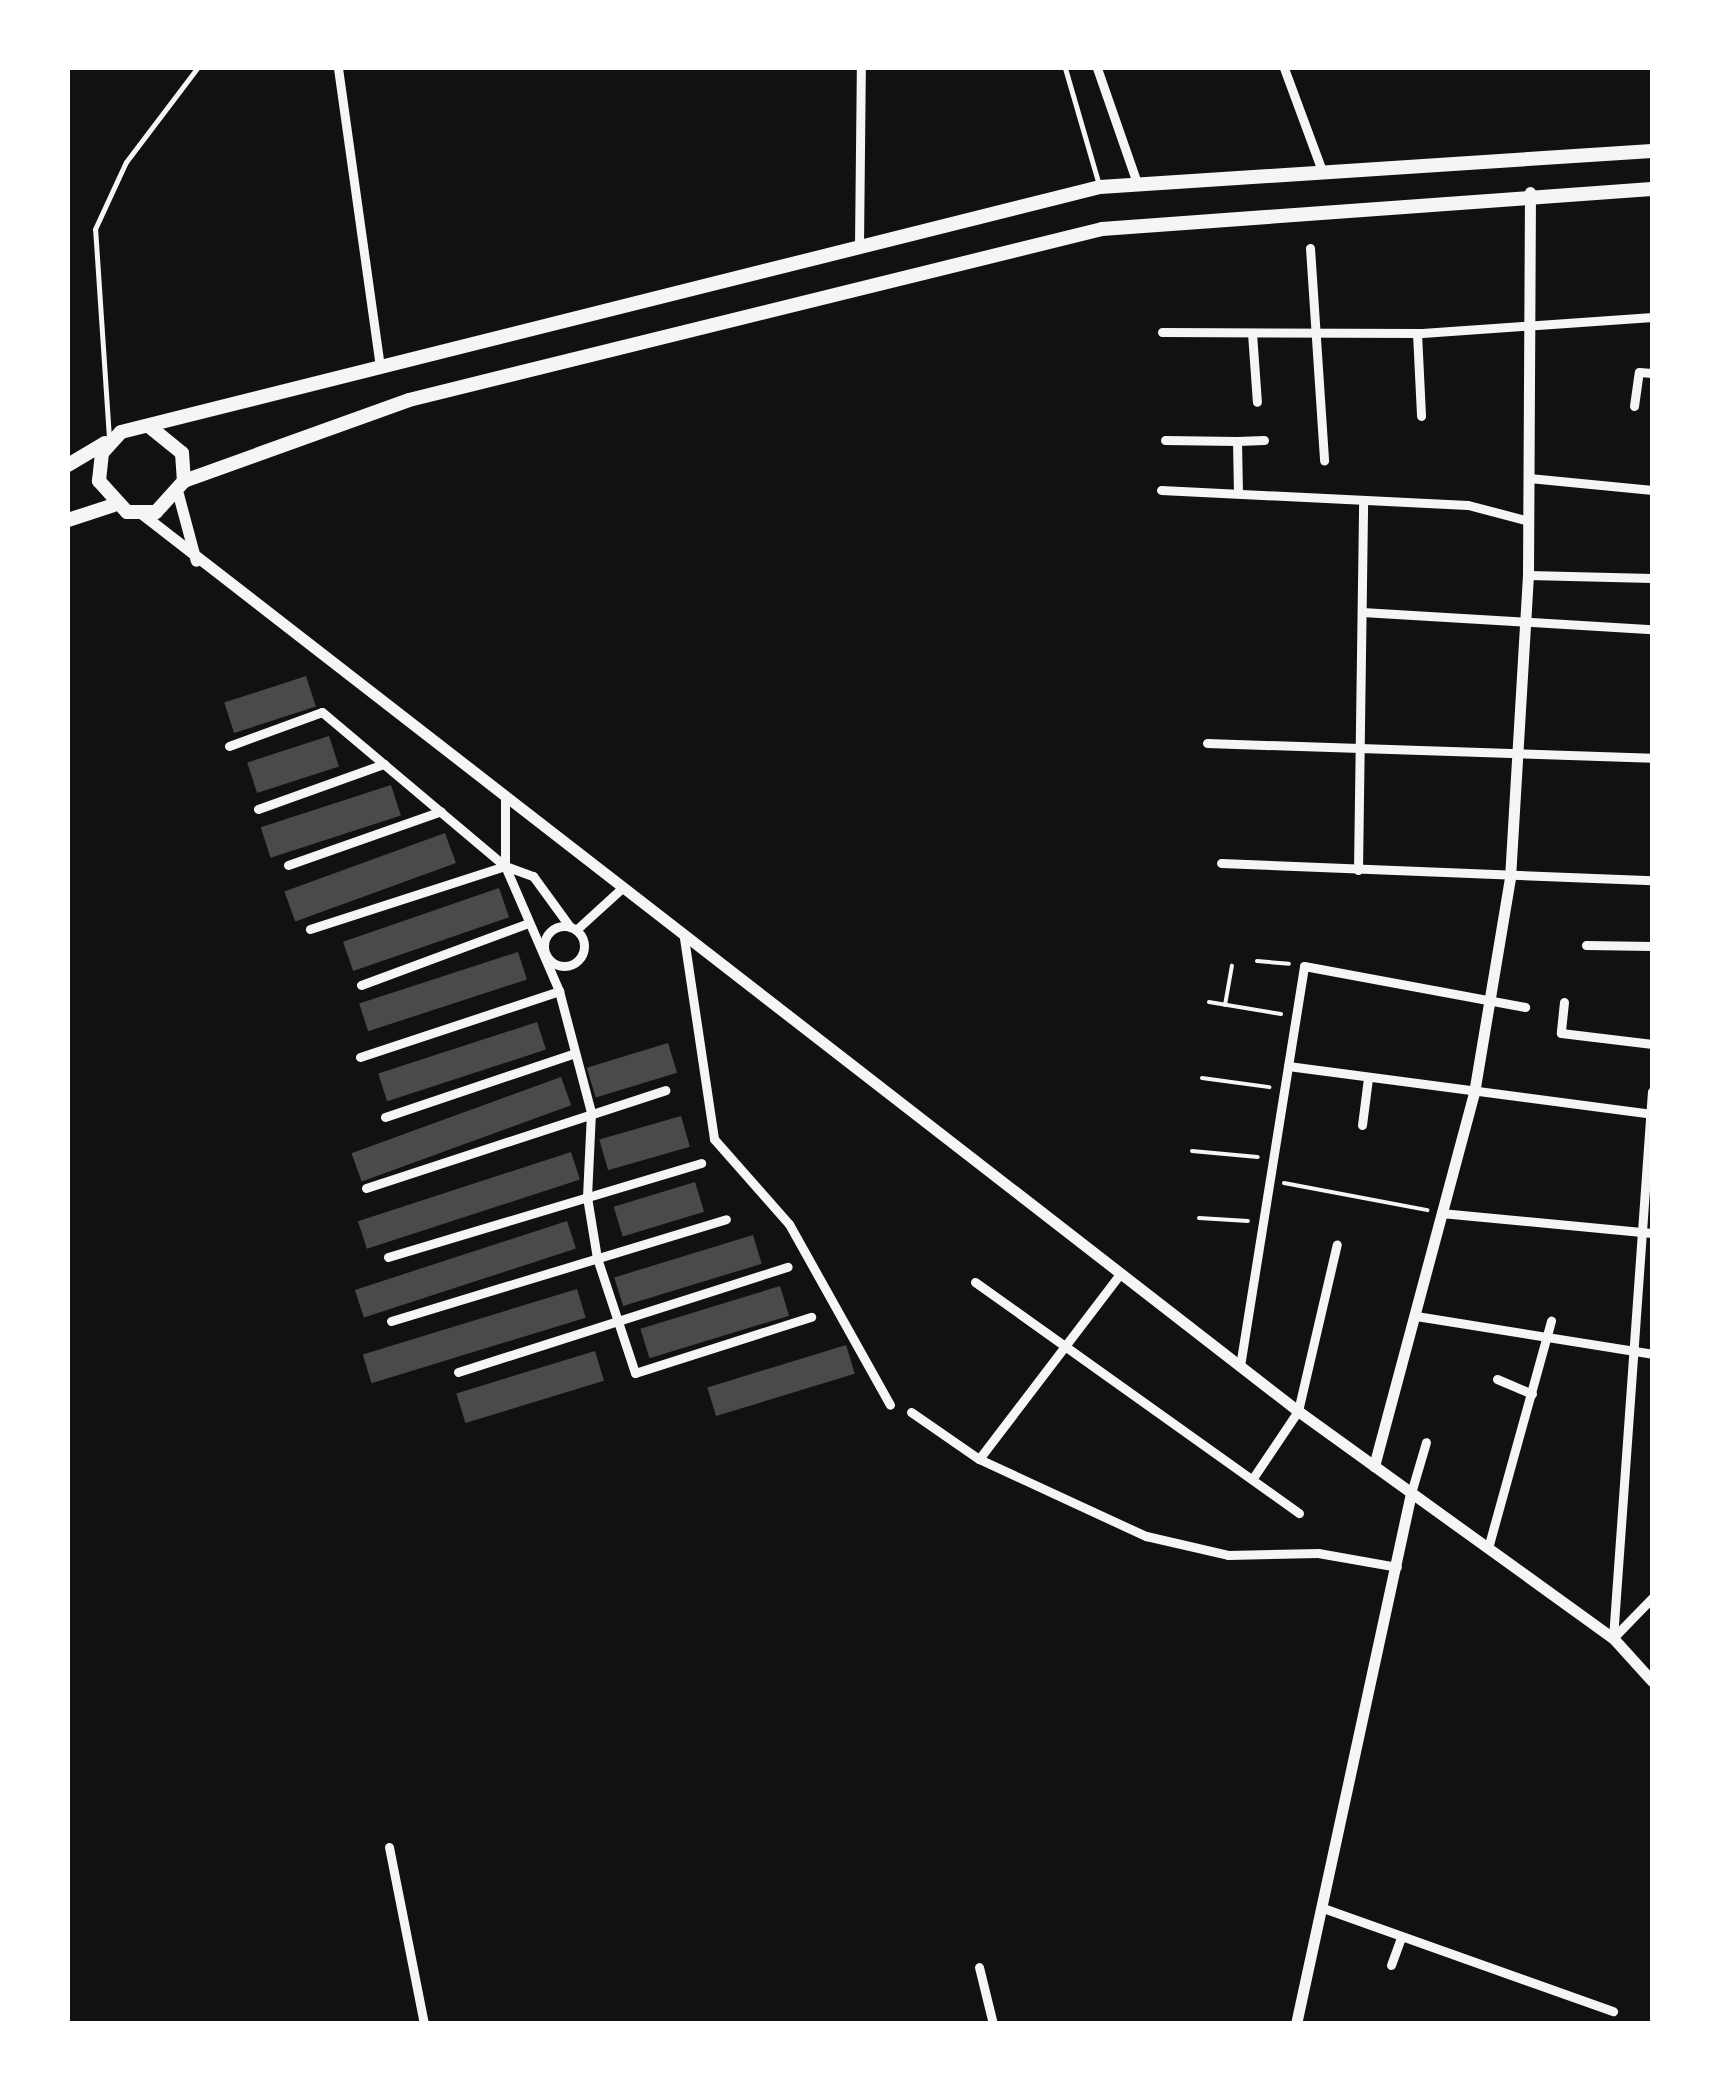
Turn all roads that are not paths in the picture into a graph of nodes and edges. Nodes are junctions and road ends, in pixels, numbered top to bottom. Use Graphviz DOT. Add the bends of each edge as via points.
graph roads {
  1 [pos="197,68"];
  2 [pos="338,68"];
  3 [pos="861,68"];
  4 [pos="1065,68"];
  5 [pos="1097,68"];
  6 [pos="1284,68"];
  7 [pos="1652,151"];
  8 [pos="1322,168"];
  9 [pos="1137,183"];
  10 [pos="1100,187"];
  11 [pos="1652,189"];
  12 [pos="1530,192"];
  13 [pos="859,245"];
  14 [pos="1310,248"];
  15 [pos="1652,317"];
  16 [pos="1530,326"];
  17 [pos="1162,332"];
  18 [pos="1252,333"];
  19 [pos="1321,334"];
  20 [pos="1417,334"];
  21 [pos="380,368"];
  22 [pos="1652,374"];
  23 [pos="1257,402"];
  24 [pos="1634,406"];
  25 [pos="1421,416"];
  26 [pos="150,427"];
  27 [pos="110,440"];
  28 [pos="1165,440"];
  29 [pos="1264,440"];
  30 [pos="1238,441"];
  31 [pos="1324,461"];
  32 [pos="68,465"];
  33 [pos="1529,478"];
  34 [pos="181,488"];
  35 [pos="1161,490"];
  36 [pos="1652,490"];
  37 [pos="1238,492"];
  38 [pos="1363,501"];
  39 [pos="114,505"];
  40 [pos="142,514"];
  41 [pos="68,520"];
  42 [pos="1529,521"];
  43 [pos="196,561"];
  44 [pos="1528,575"];
  45 [pos="1652,578"];
  46 [pos="1362,612"];
  47 [pos="1526,622"];
  48 [pos="1652,629"];
  49 [pos="1207,742"];
  50 [pos="229,746"];
  51 [pos="1360,748"];
  52 [pos="1516,754"];
  53 [pos="1652,758"];
  54 [pos="384,764"];
  55 [pos="504,799"];
  56 [pos="258,808"];
  57 [pos="441,812"];
  58 [pos="1222,862"];
  59 [pos="288,865"];
  60 [pos="506,866"];
  61 [pos="1358,870"];
  62 [pos="1510,878"];
  63 [pos="1652,880"];
  64 [pos="622,890"];
  65 [pos="529,923"];
  66 [pos="573,928"];
  67 [pos="310,929"];
  68 [pos="684,938"];
  69 [pos="1586,944"];
  70 [pos="1652,946"];
  71 [pos="545,953"];
  72 [pos="362,984"];
  73 [pos="560,991"];
  74 [pos="1495,998"];
  75 [pos="1564,1002"];
  76 [pos="1525,1007"];
  77 [pos="1652,1044"];
  78 [pos="575,1054"];
  79 [pos="360,1058"];
  80 [pos="1288,1066"];
  81 [pos="1368,1078"];
  82 [pos="665,1090"];
  83 [pos="1652,1091"];
  84 [pos="1474,1094"];
  85 [pos="591,1112"];
  86 [pos="1652,1113"];
  87 [pos="385,1118"];
  88 [pos="1362,1126"];
  89 [pos="701,1163"];
  90 [pos="366,1188"];
  91 [pos="587,1197"];
  92 [pos="1441,1212"];
  93 [pos="726,1219"];
  94 [pos="1648,1233"];
  95 [pos="1337,1244"];
  96 [pos="388,1257"];
  97 [pos="597,1258"];
  98 [pos="788,1267"];
  99 [pos="1120,1274"];
  100 [pos="975,1282"];
  101 [pos="1416,1316"];
  102 [pos="811,1318"];
  103 [pos="392,1321"];
  104 [pos="616,1321"];
  105 [pos="1551,1321"];
  106 [pos="1547,1338"];
  107 [pos="1063,1350"];
  108 [pos="1634,1352"];
  109 [pos="1652,1354"];
  110 [pos="1240,1366"];
  111 [pos="458,1372"];
  112 [pos="1497,1379"];
  113 [pos="1532,1394"];
  114 [pos="890,1406"];
  115 [pos="1298,1411"];
  116 [pos="911,1412"];
  117 [pos="1426,1442"];
  118 [pos="978,1459"];
  119 [pos="1374,1466"];
  120 [pos="1253,1478"];
  121 [pos="1411,1493"];
  122 [pos="1298,1513"];
  123 [pos="1488,1548"];
  124 [pos="1397,1567"];
  125 [pos="1652,1598"];
  126 [pos="1613,1638"];
  127 [pos="1652,1681"];
  128 [pos="389,1847"];
  129 [pos="1323,1908"];
  130 [pos="1402,1938"];
  131 [pos="1391,1966"];
  132 [pos="979,1967"];
  133 [pos="1613,2011"];
  134 [pos="1297,2023"];
  135 [pos="424,2024"];
  136 [pos="993,2024"];
  1 -- 27 [label="lane" via="126,162 95,229"];
  2 -- 21 [label="street"];
  3 -- 13 [label="street"];
  4 -- 10 [label="lane"];
  5 -- 9 [label="street"];
  6 -- 8 [label="street"];
  7 -- 8 [label="main road"];
  8 -- 9 [label="main road"];
  9 -- 10 [label="main road"];
  10 -- 13 [label="main road"];
  11 -- 12 [label="main road"];
  12 -- 16 [label="street"];
  12 -- 34 [label="main road" via="1102,230 409,400"];
  13 -- 21 [label="main road"];
  14 -- 19 [label="street"];
  15 -- 16 [label="street"];
  16 -- 20 [label="street"];
  16 -- 33 [label="street"];
  17 -- 18 [label="street"];
  18 -- 19 [label="street"];
  18 -- 23 [label="street"];
  19 -- 20 [label="street"];
  19 -- 31 [label="street"];
  20 -- 25 [label="street"];
  21 -- 26 [label="main road"];
  22 -- 24 [label="street" via="1640,372"];
  26 -- 27 [label="main road"];
  26 -- 34 [label="main road" via="182,453"];
  27 -- 32 [label="main road"];
  27 -- 39 [label="main road" via="99,481"];
  28 -- 30 [label="street"];
  29 -- 30 [label="street"];
  30 -- 37 [label="street"];
  33 -- 36 [label="street"];
  33 -- 42 [label="street"];
  34 -- 40 [label="main road"];
  34 -- 43 [label="street"];
  35 -- 37 [label="street"];
  37 -- 38 [label="street"];
  38 -- 42 [label="street" via="1468,505"];
  38 -- 46 [label="street"];
  39 -- 40 [label="main road"];
  39 -- 41 [label="main road"];
  40 -- 43 [label="street"];
  42 -- 44 [label="street"];
  43 -- 55 [label="street"];
  44 -- 45 [label="street"];
  44 -- 47 [label="street"];
  46 -- 47 [label="street"];
  46 -- 51 [label="street"];
  47 -- 48 [label="street"];
  47 -- 52 [label="street"];
  49 -- 51 [label="street"];
  50 -- 54 [label="street" via="322,712"];
  51 -- 52 [label="street"];
  51 -- 61 [label="street"];
  52 -- 53 [label="street"];
  52 -- 62 [label="street"];
  54 -- 56 [label="street"];
  54 -- 57 [label="street"];
  55 -- 60 [label="street"];
  55 -- 64 [label="street"];
  57 -- 59 [label="street"];
  57 -- 60 [label="street"];
  58 -- 61 [label="street"];
  60 -- 65 [label="street"];
  60 -- 66 [label="street" via="533,876"];
  60 -- 67 [label="street"];
  61 -- 62 [label="street"];
  62 -- 63 [label="street"];
  62 -- 74 [label="street"];
  64 -- 66 [label="street"];
  64 -- 68 [label="street"];
  65 -- 71 [label="street"];
  65 -- 72 [label="street"];
  66 -- 71 [label="street" via="552,930"];
  66 -- 71 [label="street" via="579,960 560,966"];
  68 -- 99 [label="street"];
  68 -- 114 [label="street" via="714,1139 789,1224"];
  69 -- 70 [label="street"];
  71 -- 73 [label="street"];
  73 -- 78 [label="street"];
  73 -- 79 [label="street"];
  74 -- 76 [label="street"];
  74 -- 80 [label="street" via="1304,966"];
  74 -- 84 [label="street"];
  75 -- 77 [label="street" via="1561,1033"];
  78 -- 85 [label="street"];
  78 -- 87 [label="street"];
  80 -- 81 [label="street"];
  80 -- 110 [label="street"];
  81 -- 84 [label="street"];
  81 -- 88 [label="street"];
  82 -- 85 [label="street"];
  83 -- 86 [label="street"];
  84 -- 86 [label="street"];
  84 -- 92 [label="street"];
  85 -- 90 [label="street"];
  85 -- 91 [label="street"];
  86 -- 94 [label="street"];
  89 -- 91 [label="street"];
  91 -- 96 [label="street"];
  91 -- 97 [label="street"];
  92 -- 94 [label="street"];
  92 -- 101 [label="street"];
  93 -- 97 [label="street"];
  94 -- 108 [label="street"];
  95 -- 115 [label="street"];
  97 -- 103 [label="street"];
  97 -- 104 [label="street"];
  98 -- 104 [label="street"];
  99 -- 107 [label="street"];
  99 -- 110 [label="street"];
  100 -- 107 [label="street"];
  101 -- 106 [label="street"];
  101 -- 119 [label="street"];
  102 -- 104 [label="street" via="635,1373"];
  104 -- 111 [label="street"];
  105 -- 106 [label="street"];
  106 -- 108 [label="street"];
  106 -- 113 [label="street"];
  107 -- 118 [label="street"];
  107 -- 120 [label="street"];
  108 -- 109 [label="street"];
  108 -- 126 [label="street"];
  110 -- 115 [label="street"];
  112 -- 113 [label="street"];
  113 -- 123 [label="street"];
  115 -- 119 [label="street"];
  115 -- 120 [label="street"];
  116 -- 118 [label="street"];
  117 -- 121 [label="street"];
  118 -- 124 [label="street" via="1106,1522 1189,1548"];
  119 -- 121 [label="street"];
  120 -- 122 [label="street"];
  121 -- 123 [label="street"];
  121 -- 124 [label="street"];
  123 -- 126 [label="street"];
  124 -- 129 [label="street"];
  125 -- 126 [label="street"];
  126 -- 127 [label="street"];
  128 -- 135 [label="street"];
  129 -- 130 [label="street"];
  129 -- 134 [label="street"];
  130 -- 131 [label="street"];
  130 -- 133 [label="street"];
  132 -- 136 [label="street"];
}
